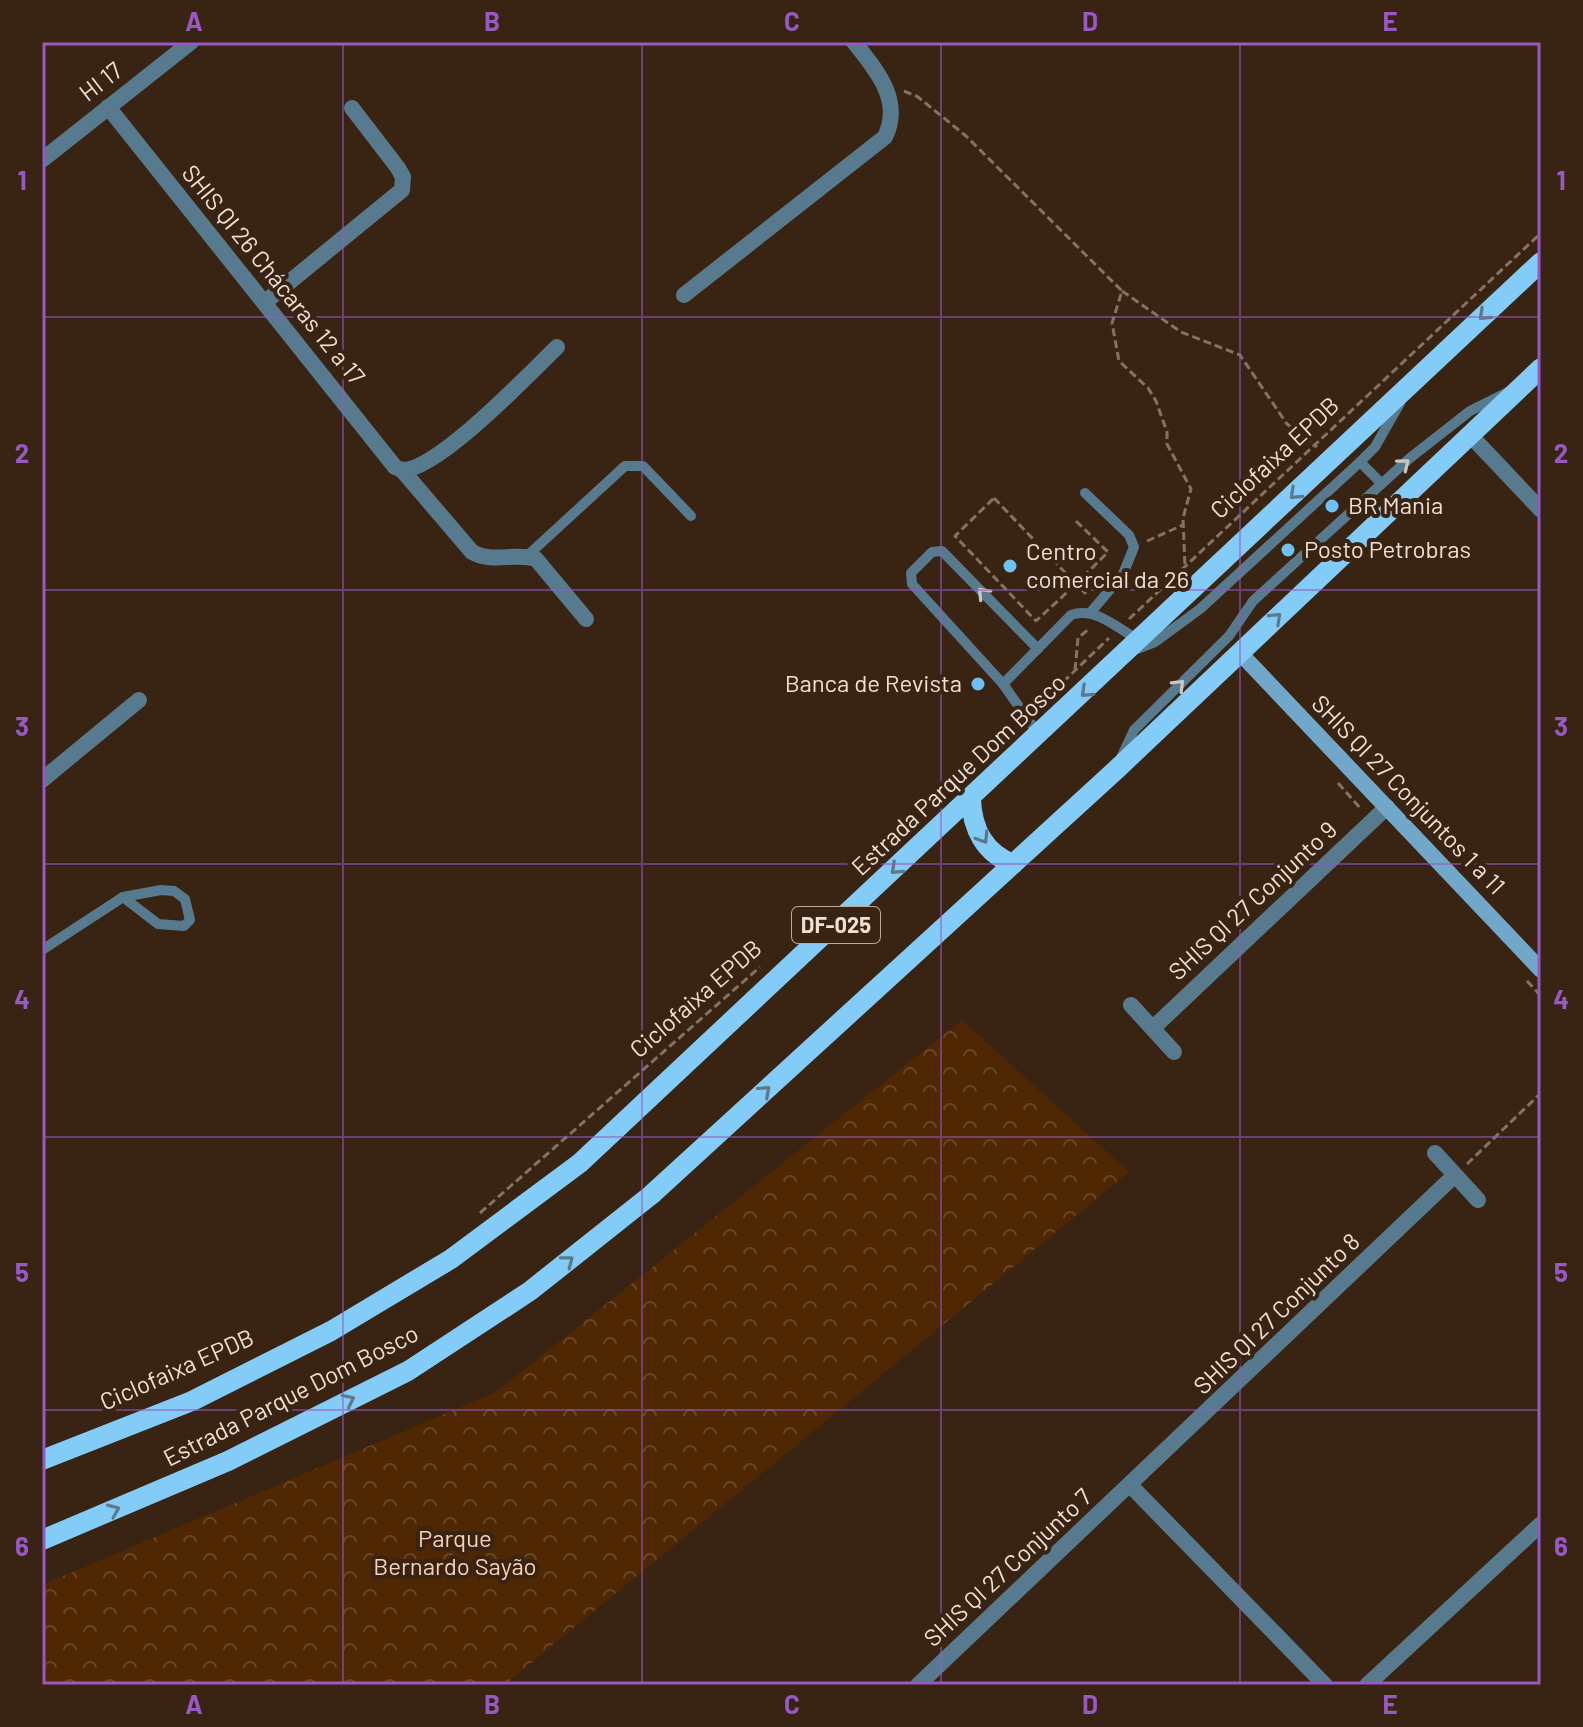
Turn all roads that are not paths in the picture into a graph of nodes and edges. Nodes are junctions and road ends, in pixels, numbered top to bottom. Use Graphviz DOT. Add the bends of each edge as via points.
graph roads {
  1 [pos="191,42"];
  2 [pos="854,42"];
  3 [pos="108,107"];
  4 [pos="352,108"];
  5 [pos="42,160"];
  6 [pos="1541,262"];
  7 [pos="684,295"];
  8 [pos="265,302"];
  9 [pos="557,347"];
  10 [pos="1541,368"];
  11 [pos="1408,387"];
  12 [pos="1520,389"];
  13 [pos="1471,436"];
  14 [pos="1360,462"];
  15 [pos="402,470"];
  16 [pos="1381,483"];
  17 [pos="1085,493"];
  18 [pos="1541,510"];
  19 [pos="691,516"];
  20 [pos="527,556"];
  21 [pos="1094,608"];
  22 [pos="586,619"];
  23 [pos="1134,647"];
  24 [pos="1038,649"];
  25 [pos="1240,653"];
  26 [pos="1003,684"];
  27 [pos="139,700"];
  28 [pos="1039,735"];
  29 [pos="1118,768"];
  30 [pos="42,780"];
  31 [pos="971,799"];
  32 [pos="1387,807"];
  33 [pos="1013,864"];
  34 [pos="123,897"];
  35 [pos="42,950"];
  36 [pos="1541,970"];
  37 [pos="1131,1005"];
  38 [pos="1153,1028"];
  39 [pos="1174,1052"];
  40 [pos="1435,1153"];
  41 [pos="1455,1175"];
  42 [pos="1478,1200"];
  43 [pos="42,1460"];
  44 [pos="1131,1486"];
  45 [pos="1541,1524"];
  46 [pos="42,1540"];
  47 [pos="918,1685"];
  48 [pos="1325,1685"];
  49 [pos="1367,1685"];
  1 -- 3 [label="street, HI 17"];
  2 -- 7 [label="street" via="885,85 890,122 878,145"];
  3 -- 5 [label="street, HI 17"];
  3 -- 8 [label="street, SHIS QI 26 Chácaras 12 a 17"];
  4 -- 8 [label="street" via="398,168 402,190"];
  6 -- 11 [label="main road, Estrada Parque Dom Bosco / DF-025, one-way"];
  8 -- 15 [label="street, SHIS QI 26 Chácaras 12 a 17"];
  9 -- 15 [label="street" via="427,464"];
  10 -- 12 [label="main road, Estrada Parque Dom Bosco / DF-025"];
  11 -- 14 [label="lane" via="1387,428"];
  11 -- 23 [label="main road, Estrada Parque Dom Bosco / DF-025, one-way"];
  12 -- 13 [label="main road, Estrada Parque Dom Bosco / DF-025"];
  16 -- 12 [label="lane, one-way" via="1470,411"];
  13 -- 18 [label="street"];
  25 -- 13 [label="main road, Estrada Parque Dom Bosco / DF-025, one-way"];
  14 -- 16 [label="lane"];
  14 -- 23 [label="lane" via="1200,609 1155,642"];
  15 -- 20 [label="street, SHIS QI 26 Chácaras 12 a 17" via="472,552 486,559"];
  29 -- 16 [label="lane, one-way" via="1134,730 1229,636 1253,601"];
  17 -- 21 [label="lane" via="1129,535 1134,547 1123,574"];
  19 -- 20 [label="lane" via="643,466 633,464"];
  20 -- 22 [label="street" via="536,559"];
  21 -- 23 [label="lane"];
  21 -- 24 [label="lane" via="1071,615"];
  23 -- 28 [label="main road, Estrada Parque Dom Bosco / DF-025, one-way"];
  24 -- 26 [label="lane"];
  24 -- 26 [label="lane, one-way" via="942,551 932,552 911,573 912,584"];
  25 -- 29 [label="main road, Estrada Parque Dom Bosco / DF-025"];
  25 -- 32 [label="street, SHIS QI 27 Conjuntos 1 a 11"];
  26 -- 28 [label="lane"];
  27 -- 30 [label="street"];
  28 -- 31 [label="main road, Estrada Parque Dom Bosco / DF-025"];
  29 -- 33 [label="main road, Estrada Parque Dom Bosco / DF-025"];
  31 -- 33 [label="main road, one-way" via="972,817 986,846"];
  31 -- 43 [label="main road, Estrada Parque Dom Bosco / DF-025, one-way" via="580,1163 451,1259 331,1331 192,1401"];
  32 -- 36 [label="street, SHIS QI 27 Conjuntos 1 a 11"];
  32 -- 38 [label="street, SHIS QI 27 Conjunto 9"];
  46 -- 33 [label="main road, Estrada Parque Dom Bosco / DF-025, one-way" via="228,1461 408,1371 530,1291 651,1195"];
  34 -- 34 [label="lane" via="158,924 184,926 190,920 185,899 174,891"];
  34 -- 35 [label="lane"];
  37 -- 38 [label="street"];
  38 -- 39 [label="street"];
  40 -- 41 [label="street"];
  41 -- 42 [label="street"];
  41 -- 44 [label="street, SHIS QI 27 Conjunto 8"];
  44 -- 47 [label="street, SHIS QI 27 Conjunto 7"];
  44 -- 48 [label="street"];
  45 -- 49 [label="street"];
}
